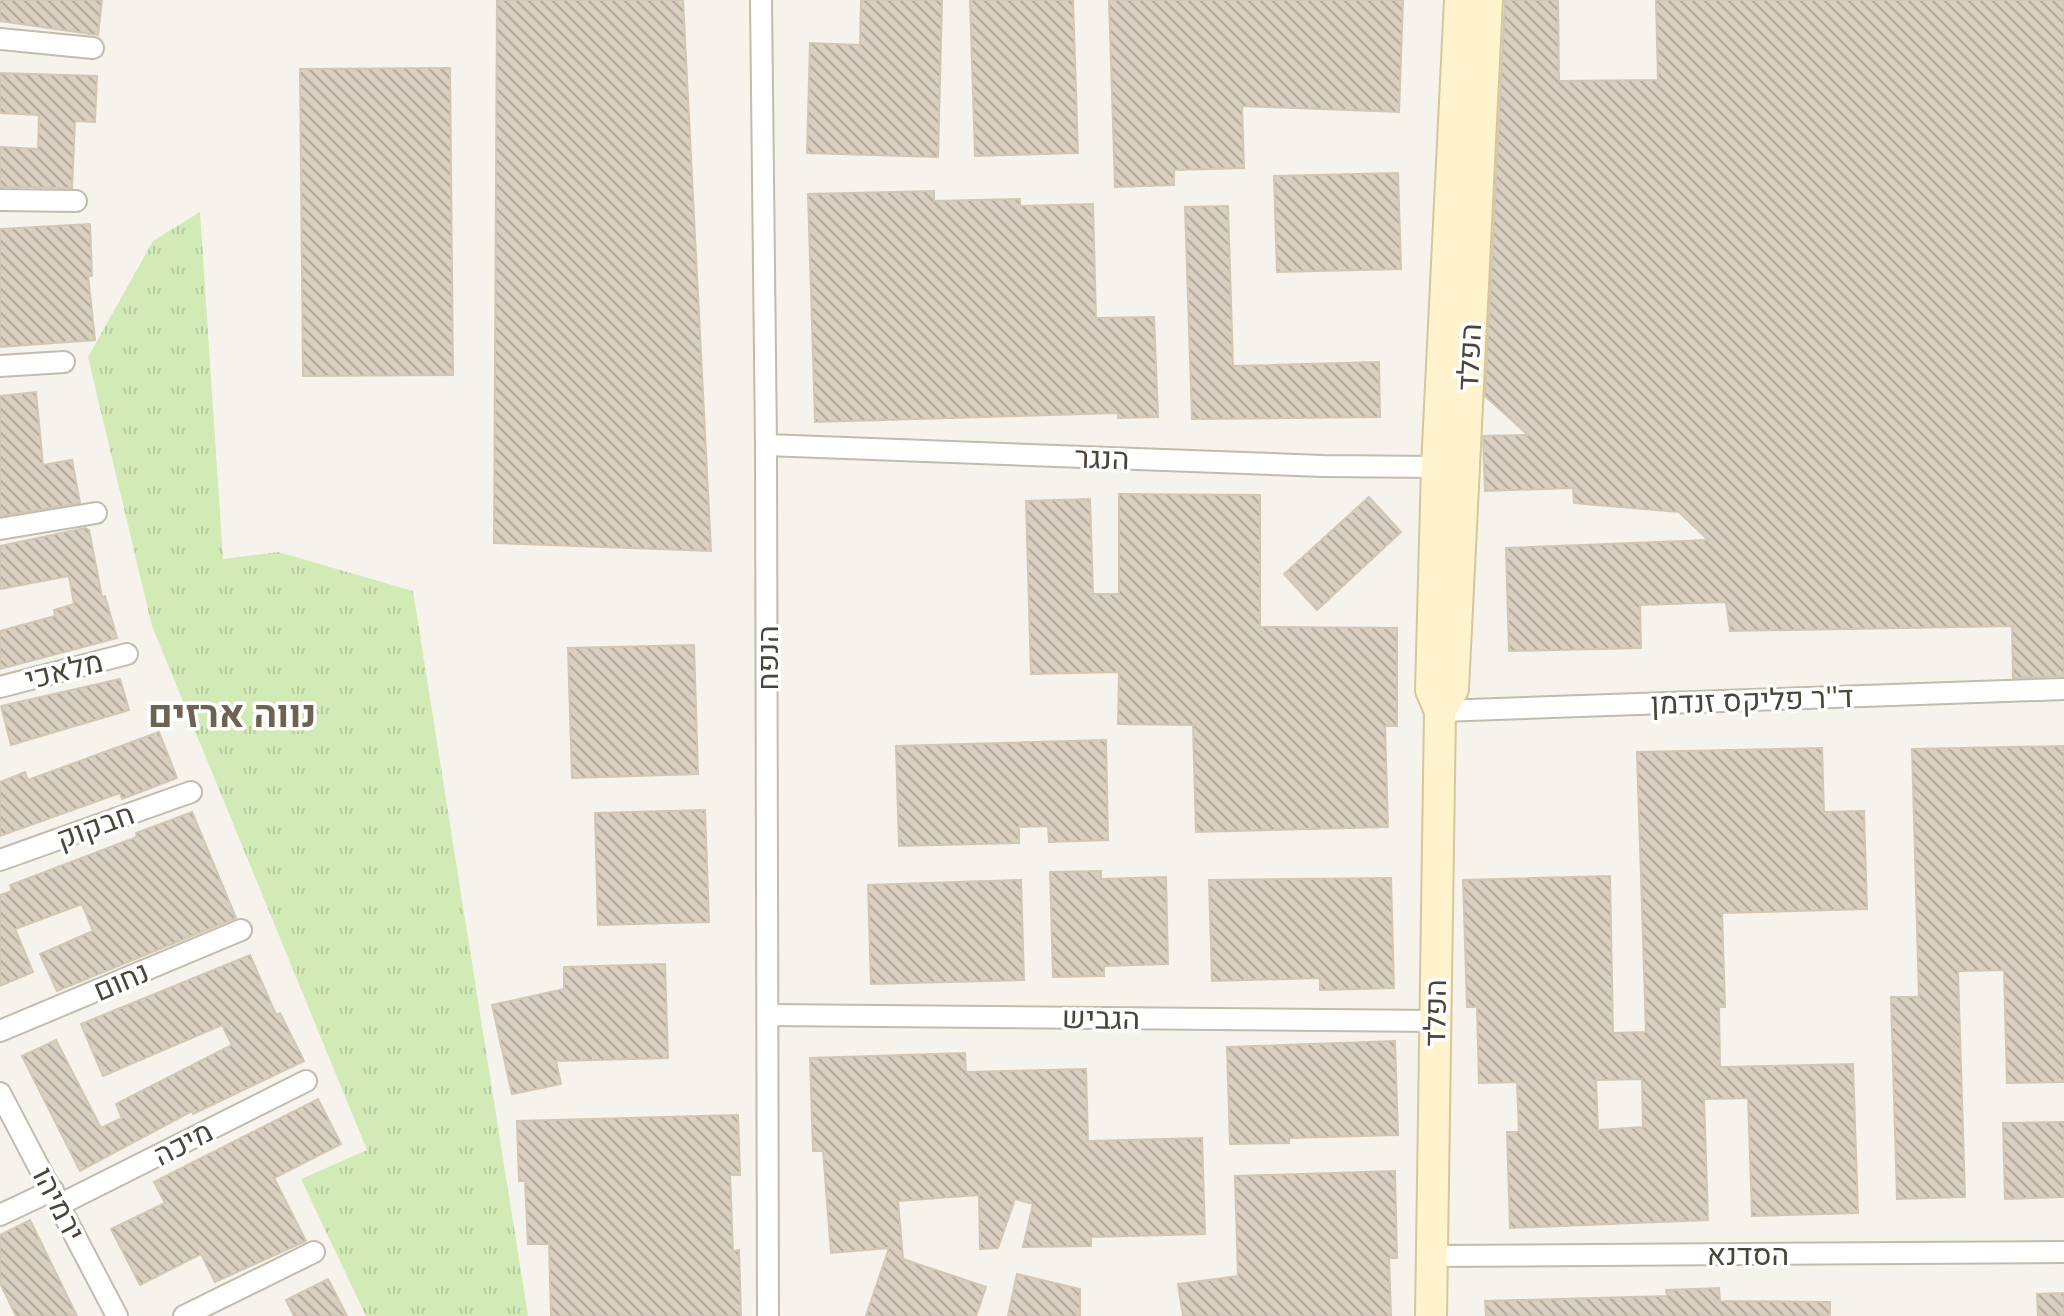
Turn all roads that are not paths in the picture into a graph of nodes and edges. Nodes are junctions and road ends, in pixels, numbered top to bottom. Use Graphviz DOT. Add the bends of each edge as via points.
graph roads {
  1 [pos="761,0"];
  2 [pos="1460,0"];
  3 [pos="1487,0"];
  4 [pos="0,39"];
  5 [pos="93,48"];
  6 [pos="0,200"];
  7 [pos="76,201"];
  8 [pos="64,362"];
  9 [pos="0,366"];
  10 [pos="766,445"];
  11 [pos="1437,467"];
  12 [pos="96,513"];
  13 [pos="0,529"];
  14 [pos="127,654"];
  15 [pos="0,687"];
  16 [pos="2064,689"];
  17 [pos="1440,711"];
  18 [pos="191,792"];
  19 [pos="0,860"];
  20 [pos="241,930"];
  21 [pos="768,1015"];
  22 [pos="1435,1021"];
  23 [pos="0,1031"];
  24 [pos="306,1081"];
  25 [pos="0,1093"];
  26 [pos="56,1197"];
  27 [pos="0,1215"];
  28 [pos="314,1252"];
  29 [pos="2064,1252"];
  30 [pos="1432,1256"];
  31 [pos="117,1316"];
  32 [pos="184,1316"];
  33 [pos="768,1316"];
  34 [pos="1431,1316"];
  1 -- 10 [label="street, הנפח"];
  2 -- 11 [label="street, הפלד"];
  3 -- 17 [label="street, הפלד" via="1453,689"];
  4 -- 5 [label="street"];
  6 -- 7 [label="street"];
  8 -- 9 [label="street"];
  10 -- 11 [label="street, הנגר"];
  10 -- 21 [label="street, הנפח"];
  11 -- 17 [label="street, הפלד" via="1431,690"];
  12 -- 13 [label="street"];
  14 -- 15 [label="street, מלאכי"];
  16 -- 17 [label="street, ד''ר פליקס זנדמן"];
  17 -- 22 [label="street, הפלד"];
  18 -- 19 [label="street, חבקוק"];
  20 -- 23 [label="street, נחום"];
  21 -- 22 [label="street, הגביש"];
  21 -- 33 [label="street, הנפח"];
  22 -- 30 [label="street, הפלד"];
  24 -- 26 [label="street, מיכה"];
  25 -- 26 [label="street, ירמיהו"];
  26 -- 27 [label="street, מיכה"];
  26 -- 31 [label="street, ירמיהו"];
  28 -- 32 [label="street"];
  29 -- 30 [label="street, הסדנא"];
  30 -- 34 [label="street, הפלד"];
}
